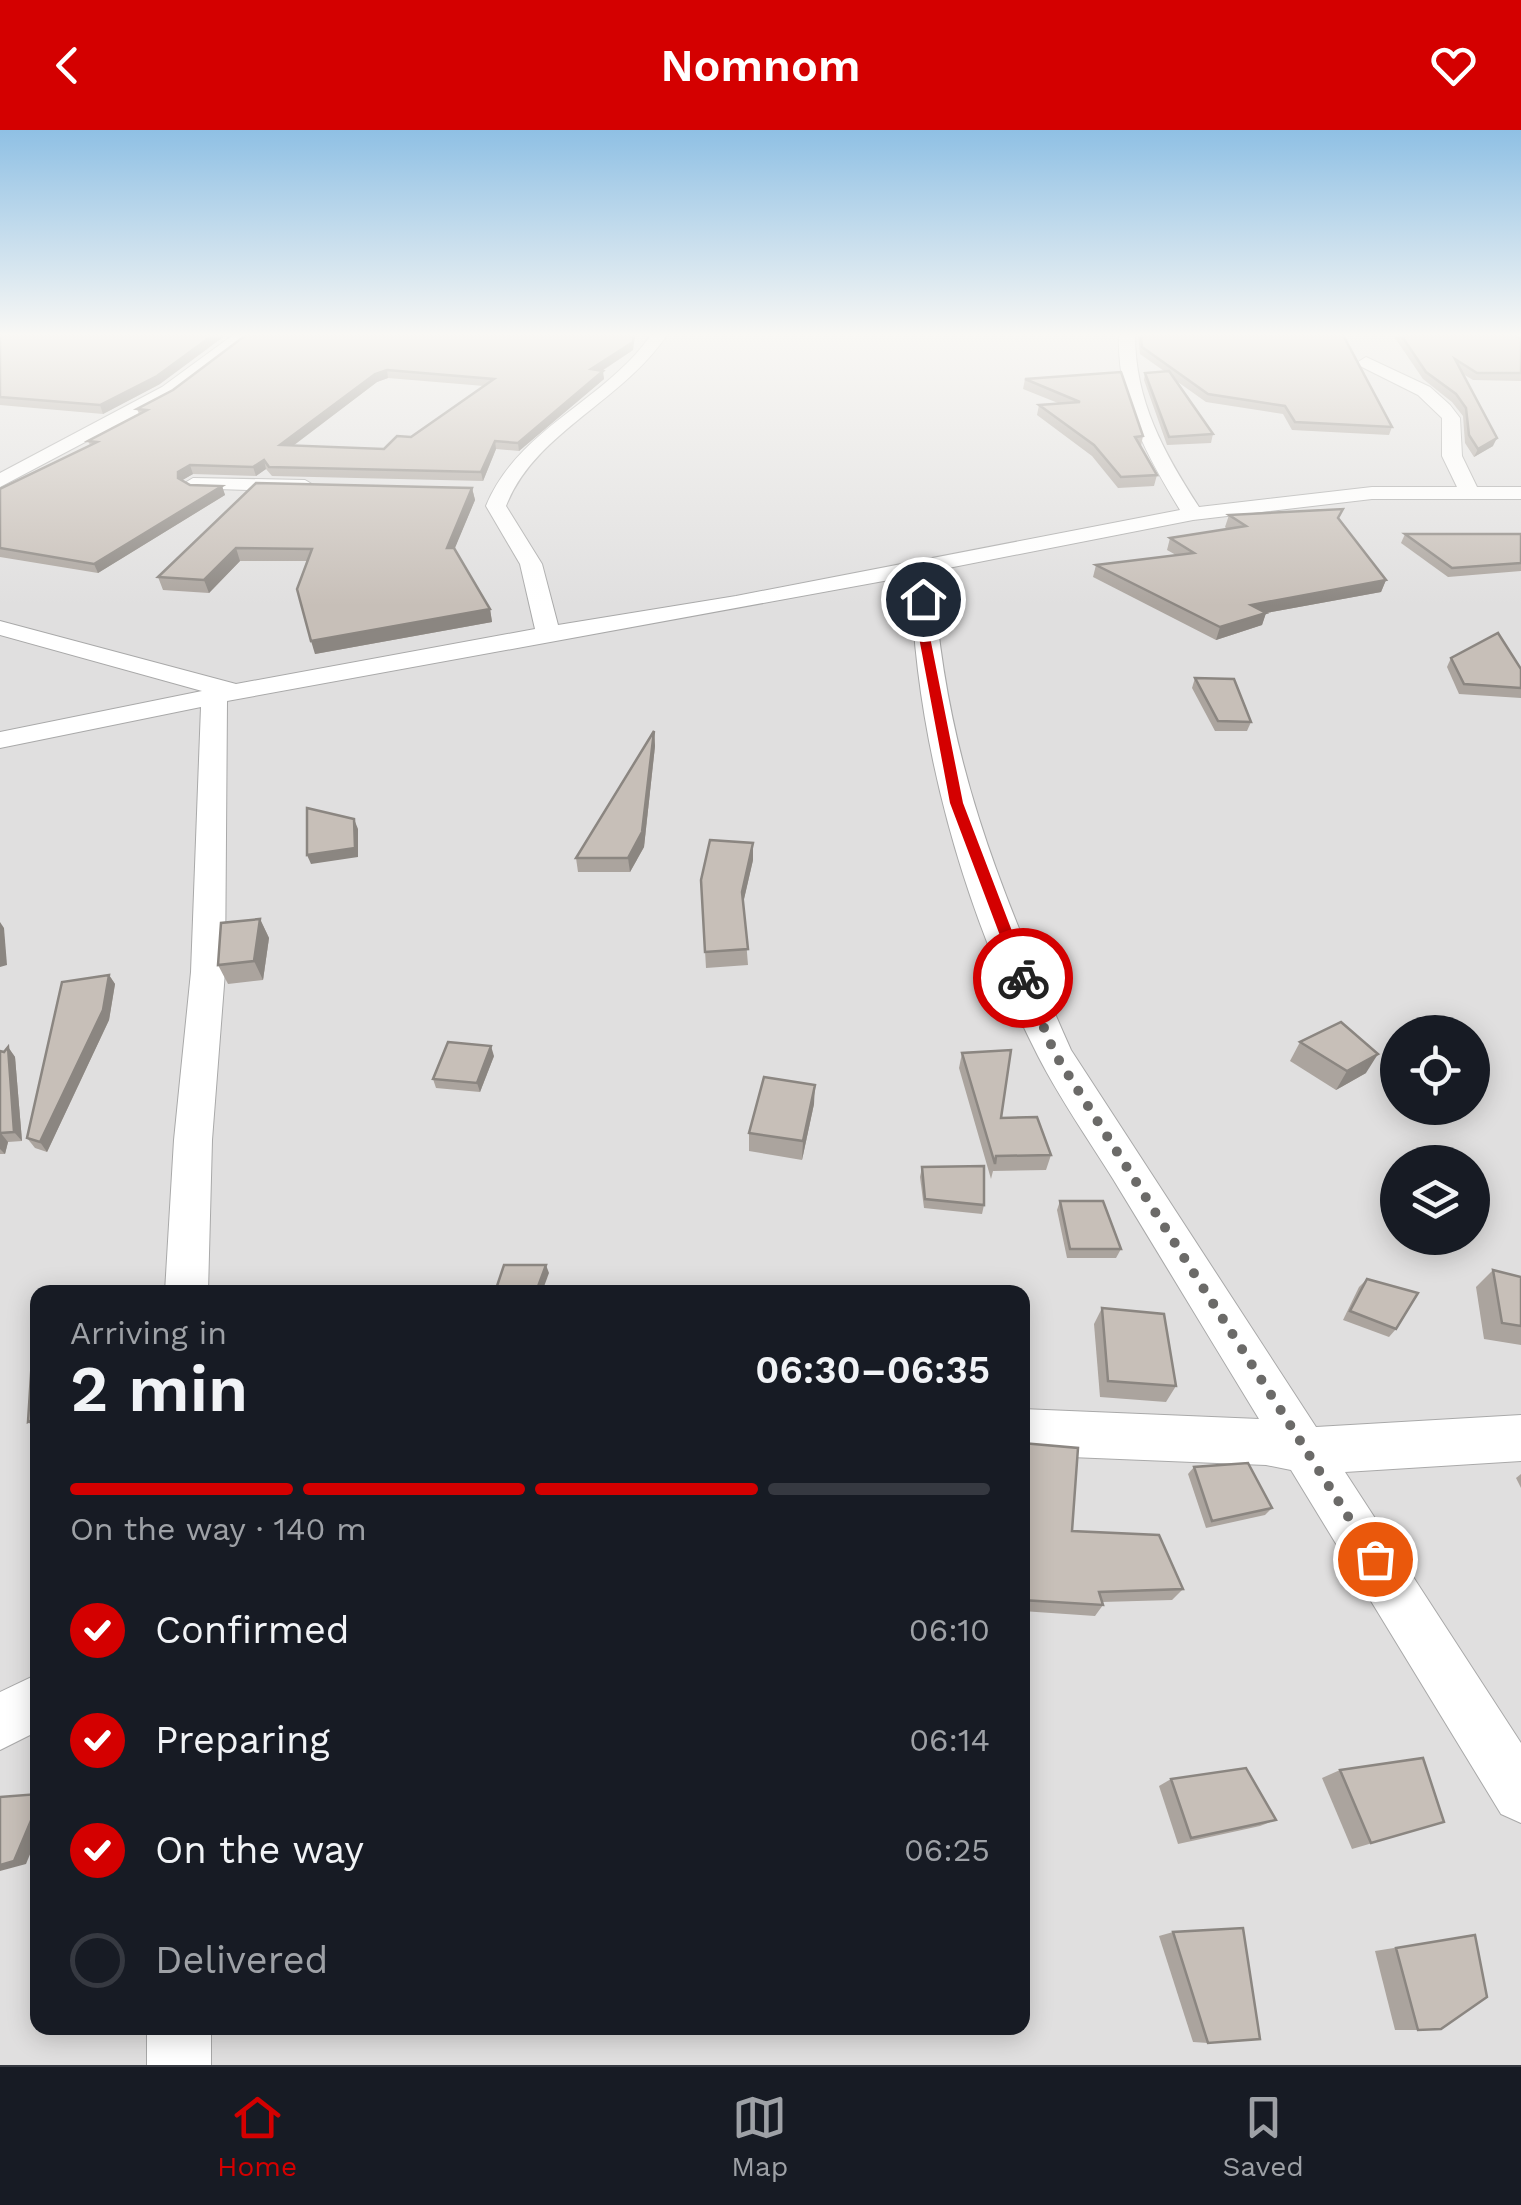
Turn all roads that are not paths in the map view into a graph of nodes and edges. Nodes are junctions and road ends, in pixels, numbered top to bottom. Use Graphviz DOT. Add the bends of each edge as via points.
graph roads {
  1 [pos="103,425"];
  2 [pos="562,425"];
  3 [pos="1140,425"];
  4 [pos="1450,425"];
  5 [pos="0,480"];
  6 [pos="193,484"];
  7 [pos="327,487"];
  8 [pos="1521,493"];
  9 [pos="1470,494"];
  10 [pos="1192,514"];
  11 [pos="922,566"];
  12 [pos="0,628"];
  13 [pos="548,634"];
  14 [pos="226,694"];
  15 [pos="0,740"];
  16 [pos="186,1285"];
  17 [pos="1030,1432"];
  18 [pos="1521,1438"];
  19 [pos="1308,1451"];
  20 [pos="30,1705"];
  21 [pos="0,1722"];
  22 [pos="1521,1794"];
  23 [pos="180,2035"];
  24 [pos="179,2065"];
  1 -- 5 [label="street"];
  2 -- 13 [label="street" via="490,490 531,564"];
  3 -- 10 [label="street"];
  4 -- 9 [label="street" via="1452,456"];
  6 -- 7 [label="street"];
  8 -- 9 [label="street"];
  9 -- 10 [label="street" via="1372,492"];
  10 -- 11 [label="street"];
  11 -- 13 [label="street"];
  11 -- 19 [label="street" via="924,632 956,803 1055,1054"];
  12 -- 14 [label="street"];
  13 -- 14 [label="street"];
  14 -- 15 [label="street"];
  14 -- 16 [label="street"];
  17 -- 19 [label="street" via="1266,1442"];
  18 -- 19 [label="street"];
  19 -- 22 [label="street"];
  20 -- 21 [label="street"];
  23 -- 24 [label="street"];
}
